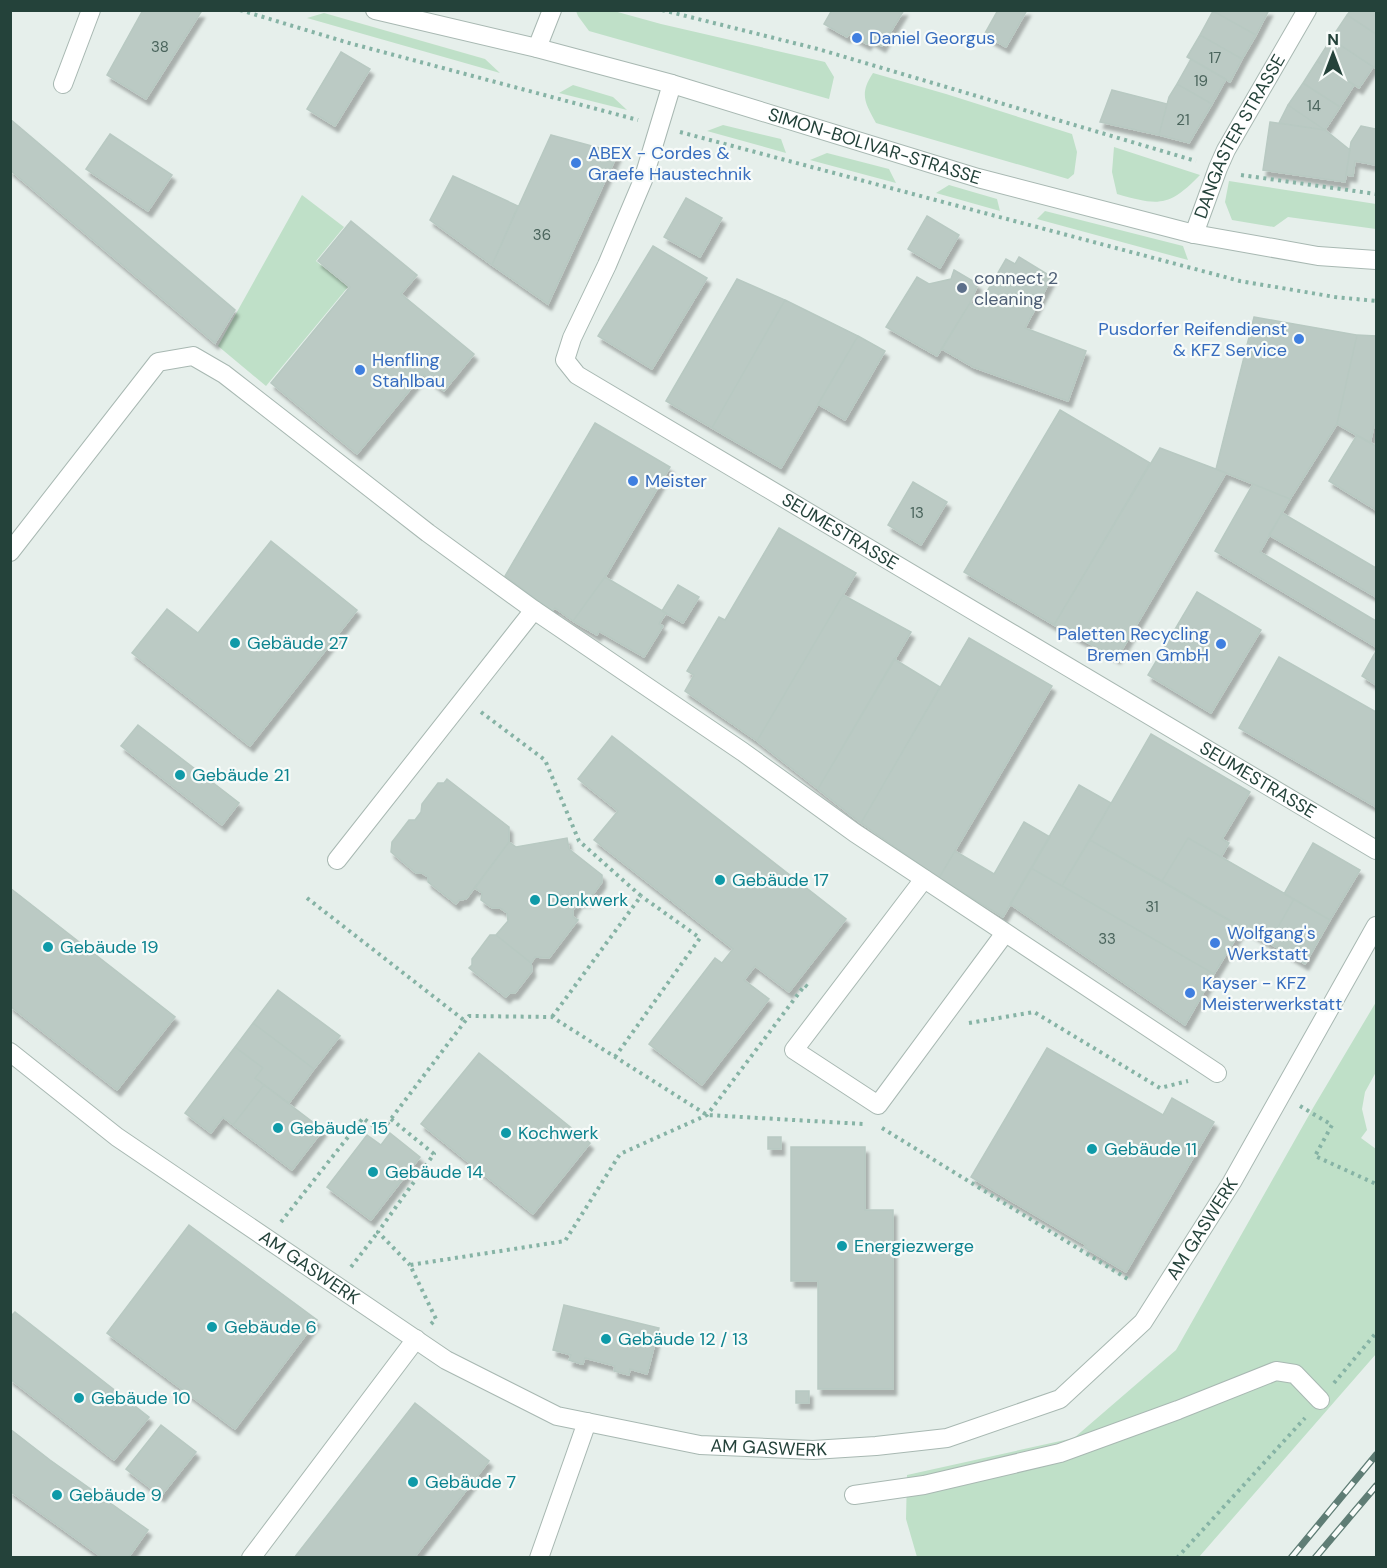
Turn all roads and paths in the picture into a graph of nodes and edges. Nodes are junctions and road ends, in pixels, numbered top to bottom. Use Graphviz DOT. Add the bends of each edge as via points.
graph roads {
  1 [pos="91,10"];
  2 [pos="240,10"];
  3 [pos="375,10"];
  4 [pos="552,10"];
  5 [pos="662,10"];
  6 [pos="1307,10"];
  7 [pos="537,48"];
  8 [pos="63,84"];
  9 [pos="672,84"];
  10 [pos="660,126"];
  11 [pos="1218,168"];
  12 [pos="1377,194"];
  13 [pos="1194,234"];
  14 [pos="1377,260"];
  15 [pos="1377,301"];
  16 [pos="10,552"];
  17 [pos="534,610"];
  18 [pos="463,699"];
  19 [pos="1377,850"];
  20 [pos="337,860"];
  21 [pos="924,879"];
  22 [pos="641,896"];
  23 [pos="307,898"];
  24 [pos="1377,926"];
  25 [pos="1005,933"];
  26 [pos="829,1004"];
  27 [pos="552,1017"];
  28 [pos="465,1022"];
  29 [pos="960,1024"];
  30 [pos="10,1052"];
  31 [pos="615,1057"];
  32 [pos="1217,1073"];
  33 [pos="1279,1098"];
  34 [pos="707,1115"];
  35 [pos="391,1119"];
  36 [pos="893,1122"];
  37 [pos="866,1124"];
  38 [pos="877,1125"];
  39 [pos="887,1131"];
  40 [pos="1377,1184"];
  41 [pos="378,1232"];
  42 [pos="267,1239"];
  43 [pos="410,1265"];
  44 [pos="1131,1281"];
  45 [pos="337,1286"];
  46 [pos="1377,1333"];
  47 [pos="416,1339"];
  48 [pos="1320,1400"];
  49 [pos="587,1422"];
  50 [pos="854,1495"];
  51 [pos="251,1557"];
  52 [pos="539,1557"];
  53 [pos="1177,1557"];
  1 -- 8 [label="street"];
  2 -- 10 [label="path"];
  3 -- 7 [label="street, SIMON-BOLIVAR-STRASSE"];
  4 -- 7 [label="street"];
  5 -- 11 [label="path" via="818,49"];
  6 -- 11 [label="street, DANGASTER STRASSE"];
  7 -- 9 [label="street, SIMON-BOLIVAR-STRASSE"];
  9 -- 10 [label="street, SEUMESTRASSE"];
  9 -- 13 [label="street, SIMON-BOLIVAR-STRASSE" via="978,178"];
  10 -- 15 [label="path" via="1240,281"];
  10 -- 19 [label="street, SEUMESTRASSE" via="643,180 572,338 565,360 577,375"];
  11 -- 12 [label="path" via="1246,177"];
  11 -- 13 [label="street, DANGASTER STRASSE"];
  13 -- 14 [label="street, SIMON-BOLIVAR-STRASSE" via="1318,256"];
  16 -- 17 [label="street" via="158,362 193,356 224,374"];
  17 -- 18 [label="street"];
  17 -- 21 [label="street"];
  18 -- 20 [label="street"];
  18 -- 22 [label="path" via="545,760 579,841"];
  21 -- 25 [label="street"];
  21 -- 26 [label="street"];
  22 -- 27 [label="path"];
  22 -- 31 [label="path" via="700,938"];
  23 -- 28 [label="path"];
  24 -- 33 [label="street, AM GASWERK"];
  25 -- 26 [label="street" via="878,1105 794,1050"];
  25 -- 32 [label="street"];
  26 -- 34 [label="path" via="806,984"];
  27 -- 28 [label="path" via="469,1016"];
  27 -- 31 [label="path"];
  28 -- 35 [label="path"];
  29 -- 32 [label="path" via="1034,1012 1160,1088"];
  30 -- 42 [label="street, AM GASWERK" via="117,1137"];
  31 -- 34 [label="path"];
  33 -- 40 [label="path" via="1332,1125 1315,1156"];
  33 -- 49 [label="street, AM GASWERK" via="1232,1182 1143,1322 1060,1398 947,1438 813,1450 700,1445"];
  34 -- 37 [label="path"];
  34 -- 43 [label="path" via="620,1154 565,1241"];
  35 -- 41 [label="path" via="434,1154"];
  35 -- 42 [label="path" via="381,1132 363,1118"];
  36 -- 39 [label="path"];
  38 -- 39 [label="path"];
  39 -- 44 [label="path"];
  41 -- 43 [label="path"];
  41 -- 45 [label="path"];
  42 -- 45 [label="street, AM GASWERK"];
  43 -- 47 [label="path" via="436,1319"];
  45 -- 47 [label="street, AM GASWERK"];
  46 -- 48 [label="path"];
  47 -- 49 [label="street, AM GASWERK" via="446,1360 557,1416"];
  47 -- 51 [label="street"];
  48 -- 50 [label="street" via="1295,1374 1276,1371 1060,1453 924,1485"];
  48 -- 53 [label="path"];
  49 -- 52 [label="street"];
}
